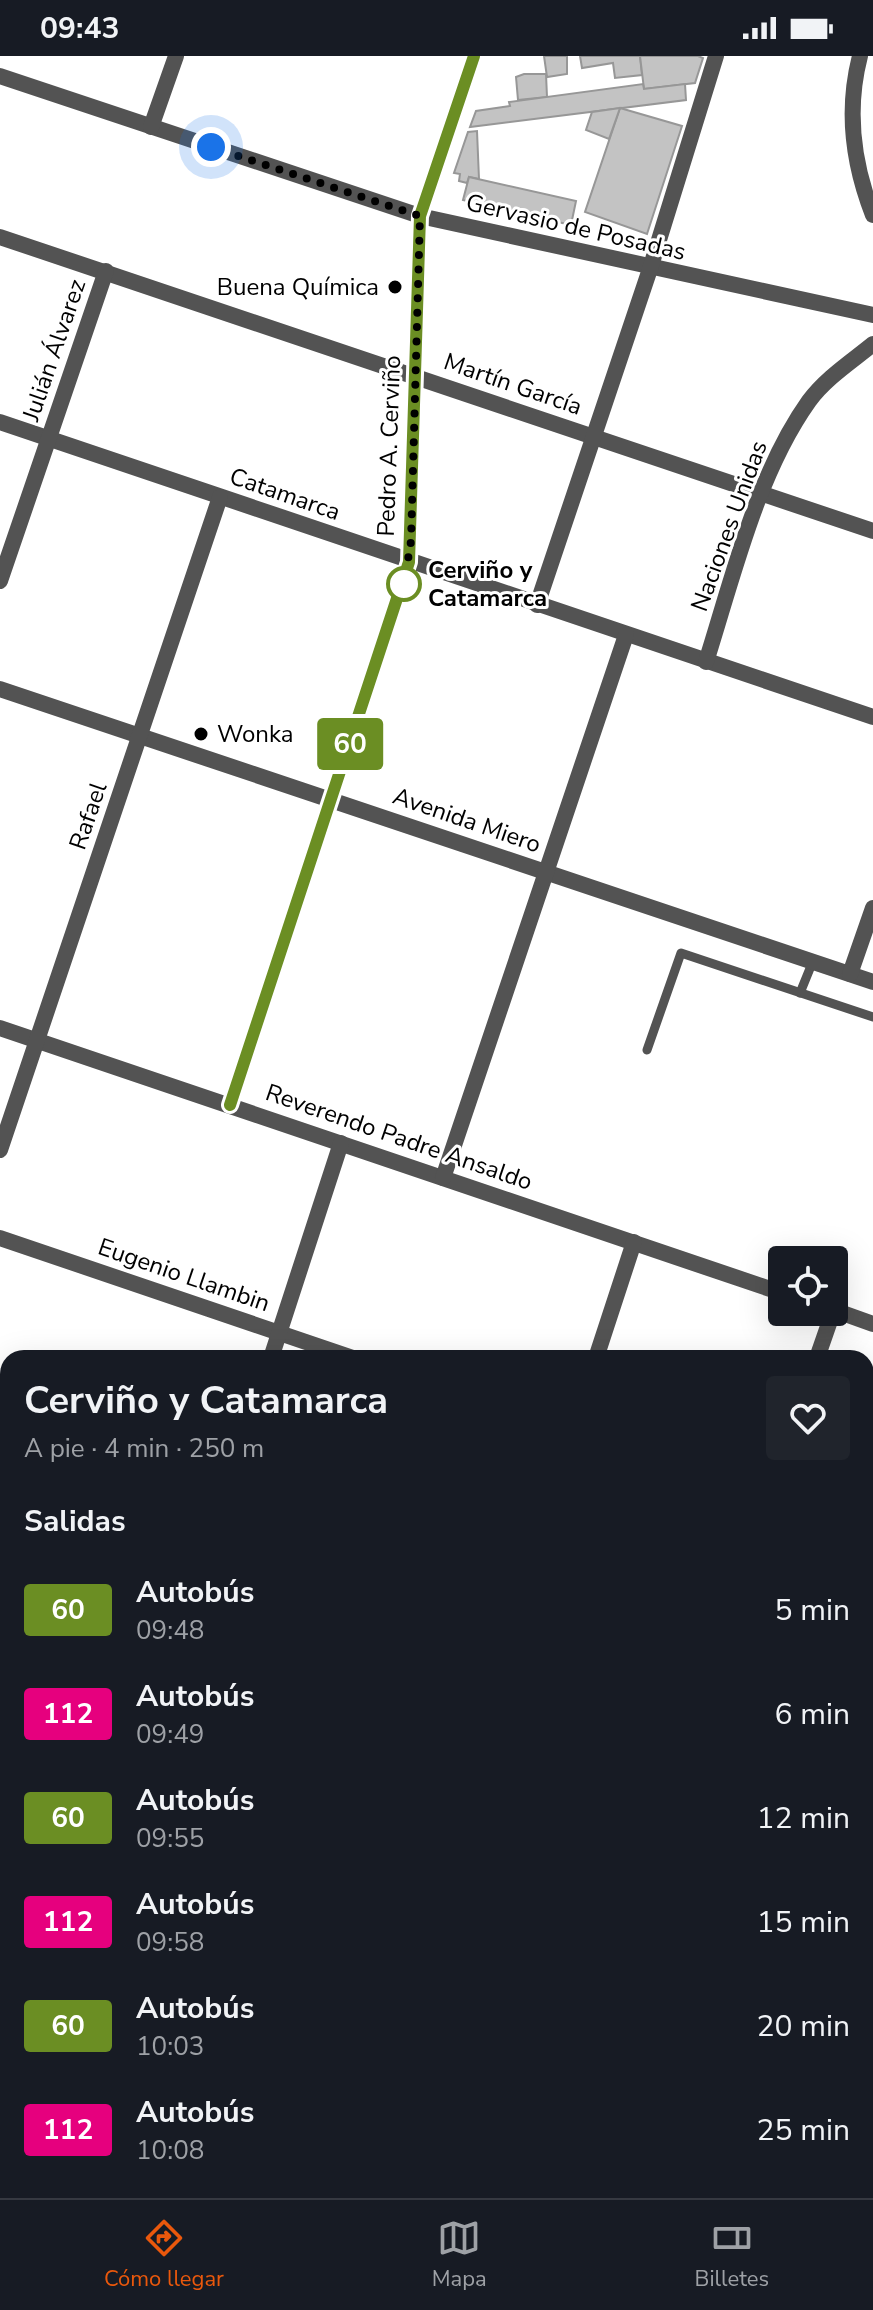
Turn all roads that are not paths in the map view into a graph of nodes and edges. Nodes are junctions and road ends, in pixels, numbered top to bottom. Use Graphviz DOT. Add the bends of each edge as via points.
graph roads {
  1 [pos="176,56"];
  2 [pos="474,56"];
  3 [pos="716,56"];
  4 [pos="860,56"];
  5 [pos="0,76"];
  6 [pos="151,127"];
  7 [pos="873,215"];
  8 [pos="420,216"];
  9 [pos="0,237"];
  10 [pos="650,269"];
  11 [pos="106,271"];
  12 [pos="873,315"];
  13 [pos="873,344"];
  14 [pos="415,376"];
  15 [pos="0,422"];
  16 [pos="593,437"];
  17 [pos="49,439"];
  18 [pos="762,493"];
  19 [pos="220,497"];
  20 [pos="873,531"];
  21 [pos="409,562"];
  22 [pos="0,581"];
  23 [pos="537,605"];
  24 [pos="626,635"];
  25 [pos="706,662"];
  26 [pos="0,689"];
  27 [pos="873,717"];
  28 [pos="140,736"];
  29 [pos="331,798"];
  30 [pos="548,873"];
  31 [pos="873,908"];
  32 [pos="813,961"];
  33 [pos="850,974"];
  34 [pos="873,982"];
  35 [pos="800,993"];
  36 [pos="873,1017"];
  37 [pos="0,1028"];
  38 [pos="37,1041"];
  39 [pos="647,1050"];
  40 [pos="230,1105"];
  41 [pos="341,1143"];
  42 [pos="0,1150"];
  43 [pos="443,1178"];
  44 [pos="0,1238"];
  45 [pos="634,1242"];
  46 [pos="768,1288"];
  47 [pos="848,1316"];
  48 [pos="873,1324"];
  49 [pos="829,1326"];
  50 [pos="279,1333"];
  51 [pos="274,1350"];
  52 [pos="329,1350"];
  53 [pos="599,1350"];
  54 [pos="820,1350"];
  1 -- 6 [label="street"];
  2 -- 8 [label="street, Pedro A. Cerviño"];
  3 -- 10 [label="street"];
  4 -- 7 [label="street" via="852,125 856,160"];
  5 -- 6 [label="street, Gervasio de Posadas"];
  6 -- 8 [label="street, Gervasio de Posadas"];
  8 -- 10 [label="street, Gervasio de Posadas"];
  8 -- 14 [label="street, Pedro A. Cerviño"];
  9 -- 11 [label="street, Martín García"];
  10 -- 12 [label="street, Gervasio de Posadas"];
  10 -- 16 [label="street"];
  11 -- 14 [label="street, Martín García"];
  11 -- 17 [label="street, Julián Álvarez"];
  13 -- 18 [label="street, Naciones Unidas" via="810,400"];
  14 -- 16 [label="street, Martín García"];
  14 -- 21 [label="street, Pedro A. Cerviño"];
  15 -- 17 [label="street, Catamarca"];
  16 -- 18 [label="street, Martín García"];
  16 -- 23 [label="street"];
  17 -- 19 [label="street, Catamarca"];
  17 -- 22 [label="street, Julián Álvarez"];
  18 -- 20 [label="street, Martín García"];
  18 -- 25 [label="street, Naciones Unidas"];
  19 -- 21 [label="street, Catamarca"];
  19 -- 28 [label="street, Rafael"];
  21 -- 23 [label="street, Catamarca"];
  21 -- 29 [label="street, Pedro A. Cerviño"];
  23 -- 24 [label="street, Catamarca"];
  24 -- 25 [label="street, Catamarca"];
  24 -- 30 [label="street"];
  25 -- 27 [label="street, Catamarca"];
  26 -- 28 [label="street, Avenida Miero"];
  28 -- 29 [label="street, Avenida Miero"];
  28 -- 38 [label="street, Rafael"];
  29 -- 30 [label="street, Avenida Miero"];
  29 -- 40 [label="street, Pedro A. Cerviño"];
  30 -- 32 [label="street, Avenida Miero"];
  30 -- 43 [label="street"];
  31 -- 33 [label="street"];
  32 -- 33 [label="street, Avenida Miero"];
  32 -- 35 [label="lane"];
  33 -- 34 [label="street, Avenida Miero"];
  35 -- 36 [label="lane"];
  35 -- 39 [label="lane" via="681,953"];
  37 -- 38 [label="street, Reverendo Padre Ansaldo"];
  38 -- 40 [label="street, Reverendo Padre Ansaldo"];
  38 -- 42 [label="street, Rafael"];
  40 -- 41 [label="street, Reverendo Padre Ansaldo"];
  41 -- 43 [label="street, Reverendo Padre Ansaldo"];
  41 -- 50 [label="street"];
  43 -- 45 [label="street, Reverendo Padre Ansaldo"];
  44 -- 50 [label="street, Eugenio Llambin"];
  45 -- 46 [label="street, Reverendo Padre Ansaldo"];
  45 -- 53 [label="street"];
  47 -- 48 [label="street"];
  49 -- 54 [label="street"];
  50 -- 51 [label="street"];
  50 -- 52 [label="street, Eugenio Llambin"];
}
